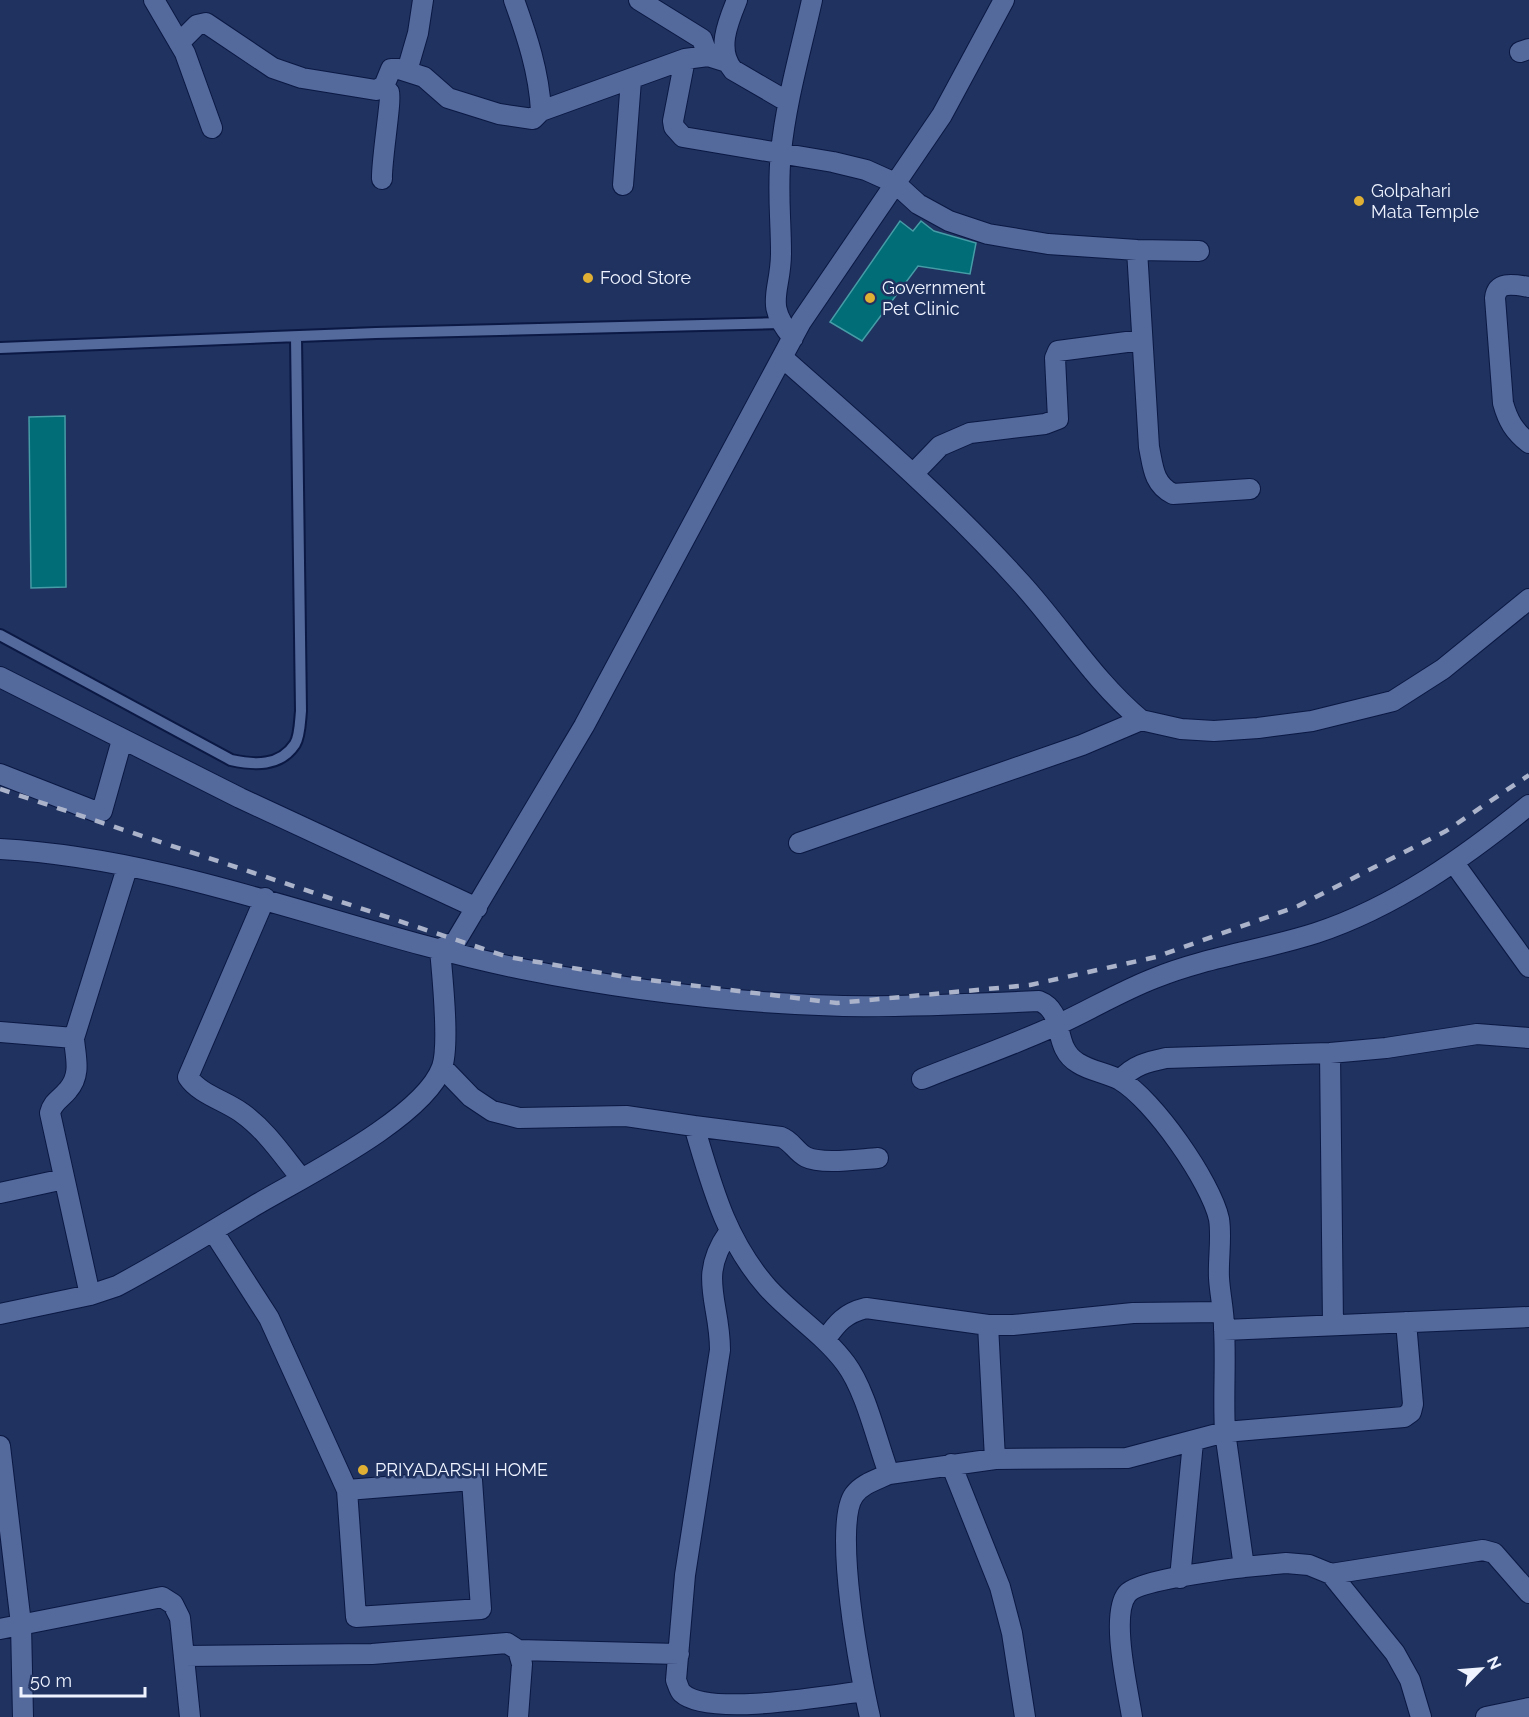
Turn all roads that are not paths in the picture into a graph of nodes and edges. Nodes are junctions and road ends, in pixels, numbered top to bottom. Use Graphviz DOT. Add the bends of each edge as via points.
graph roads {
  1 [pos="154,0"];
  2 [pos="423,0"];
  3 [pos="514,0"];
  4 [pos="639,0"];
  5 [pos="738,0"];
  6 [pos="812,0"];
  7 [pos="1004,0"];
  8 [pos="179,43"];
  9 [pos="685,59"];
  10 [pos="718,59"];
  11 [pos="407,71"];
  12 [pos="631,80"];
  13 [pos="381,89"];
  14 [pos="788,102"];
  15 [pos="541,111"];
  16 [pos="212,128"];
  17 [pos="781,152"];
  18 [pos="382,179"];
  19 [pos="895,183"];
  20 [pos="623,185"];
  21 [pos="1137,250"];
  22 [pos="1199,251"];
  23 [pos="1529,286"];
  24 [pos="787,330"];
  25 [pos="296,337"];
  26 [pos="1142,340"];
  27 [pos="0,348"];
  28 [pos="783,358"];
  29 [pos="1529,442"];
  30 [pos="913,474"];
  31 [pos="1250,489"];
  32 [pos="1529,599"];
  33 [pos="0,635"];
  34 [pos="0,677"];
  35 [pos="1141,720"];
  36 [pos="122,740"];
  37 [pos="0,774"];
  38 [pos="1529,806"];
  39 [pos="799,843"];
  40 [pos="0,849"];
  41 [pos="1454,863"];
  42 [pos="127,868"];
  43 [pos="265,898"];
  44 [pos="477,908"];
  45 [pos="440,949"];
  46 [pos="1529,967"];
  47 [pos="1057,1025"];
  48 [pos="0,1032"];
  49 [pos="74,1038"];
  50 [pos="1529,1038"];
  51 [pos="1330,1053"];
  52 [pos="442,1067"];
  53 [pos="922,1079"];
  54 [pos="1120,1080"];
  55 [pos="694,1126"];
  56 [pos="878,1158"];
  57 [pos="301,1178"];
  58 [pos="64,1179"];
  59 [pos="0,1193"];
  60 [pos="213,1230"];
  61 [pos="729,1232"];
  62 [pos="90,1295"];
  63 [pos="0,1314"];
  64 [pos="1529,1317"];
  65 [pos="1224,1321"];
  66 [pos="1406,1322"];
  67 [pos="988,1325"];
  68 [pos="1333,1325"];
  69 [pos="825,1340"];
  70 [pos="1225,1432"];
  71 [pos="1193,1442"];
  72 [pos="0,1446"];
  73 [pos="994,1459"];
  74 [pos="951,1464"];
  75 [pos="889,1474"];
  76 [pos="347,1490"];
  77 [pos="1244,1567"];
  78 [pos="1331,1574"];
  79 [pos="1180,1578"];
  80 [pos="1529,1593"];
  81 [pos="21,1624"];
  82 [pos="0,1629"];
  83 [pos="518,1650"];
  84 [pos="679,1654"];
  85 [pos="185,1656"];
  86 [pos="864,1691"];
  87 [pos="1529,1708"];
  88 [pos="721,1711"];
  89 [pos="23,1717"];
  90 [pos="190,1717"];
  91 [pos="518,1717"];
  92 [pos="870,1717"];
  93 [pos="1025,1717"];
  94 [pos="1132,1717"];
  95 [pos="1421,1717"];
  96 [pos="1486,1717"];
  1 -- 8 [label="street"];
  2 -- 11 [label="street"];
  3 -- 15 [label="street" via="532,55"];
  4 -- 10 [label="street" via="702,39"];
  5 -- 10 [label="street" via="723,54"];
  6 -- 14 [label="street"];
  7 -- 19 [label="street" via="942,115"];
  8 -- 13 [label="street" via="197,25 206,22 273,69 302,78"];
  8 -- 16 [label="street"];
  9 -- 10 [label="street"];
  9 -- 12 [label="street"];
  9 -- 17 [label="street" via="673,122 678,133"];
  10 -- 14 [label="street"];
  11 -- 13 [label="street" via="391,69"];
  11 -- 15 [label="street" via="429,80 448,98 499,114 532,119"];
  12 -- 15 [label="street"];
  12 -- 20 [label="street"];
  13 -- 18 [label="street" via="391,96"];
  14 -- 17 [label="street"];
  17 -- 19 [label="street" via="832,162"];
  17 -- 24 [label="street" via="781,262 775,303"];
  19 -- 21 [label="street" via="918,204 948,221 988,234 1048,244"];
  19 -- 24 [label="street" via="801,322"];
  21 -- 22 [label="street"];
  21 -- 26 [label="street"];
  23 -- 29 [label="street" via="1500,286 1495,298 1503,403 1515,432"];
  24 -- 25 [label="lane" via="604,326"];
  24 -- 28 [label="street"];
  25 -- 27 [label="lane"];
  25 -- 33 [label="lane" via="301,711 296,743 279,759 256,765 231,760"];
  26 -- 30 [label="street" via="1058,351 1058,419 953,439 940,446"];
  26 -- 31 [label="street" via="1149,447 1154,474 1162,489 1186,495"];
  28 -- 30 [label="street"];
  28 -- 44 [label="street" via="584,726"];
  30 -- 35 [label="street" via="1021,583 1117,700"];
  32 -- 35 [label="street" via="1443,669 1393,701 1312,721 1258,728 1181,729"];
  34 -- 36 [label="street"];
  35 -- 39 [label="street" via="1082,745"];
  36 -- 37 [label="street" via="102,811"];
  36 -- 44 [label="street"];
  38 -- 41 [label="street"];
  40 -- 42 [label="street" via="74,856"];
  41 -- 46 [label="street"];
  41 -- 47 [label="street" via="1374,908 1319,932 1155,977"];
  42 -- 43 [label="street" via="172,874"];
  42 -- 49 [label="street"];
  43 -- 45 [label="street"];
  43 -- 57 [label="street" via="188,1077 196,1086 243,1114 268,1137"];
  44 -- 45 [label="street" via="456,941"];
  45 -- 47 [label="street" via="609,984 713,996 845,1006 1039,1001 1049,1005"];
  45 -- 52 [label="street" via="445,1033"];
  47 -- 53 [label="street"];
  47 -- 54 [label="street" via="1059,1038 1071,1058"];
  48 -- 49 [label="street"];
  49 -- 58 [label="street" via="78,1065 75,1078 52,1105 50,1113"];
  50 -- 51 [label="street" via="1477,1034"];
  51 -- 54 [label="street" via="1166,1058 1142,1063"];
  51 -- 68 [label="street"];
  52 -- 55 [label="street" via="492,1111 519,1118 626,1116"];
  52 -- 57 [label="street" via="422,1097 388,1125"];
  54 -- 65 [label="street" via="1160,1118 1210,1197 1220,1230 1219,1278"];
  55 -- 56 [label="street" via="781,1137 816,1161"];
  55 -- 61 [label="street"];
  57 -- 60 [label="street"];
  58 -- 59 [label="street"];
  58 -- 62 [label="street"];
  60 -- 62 [label="street" via="149,1269"];
  60 -- 76 [label="street" via="269,1318"];
  61 -- 69 [label="street" via="769,1289"];
  61 -- 84 [label="street" via="716,1250 711,1267 720,1350 686,1564"];
  62 -- 63 [label="street"];
  64 -- 66 [label="street"];
  65 -- 67 [label="street" via="1145,1313"];
  65 -- 68 [label="street"];
  65 -- 70 [label="street"];
  66 -- 68 [label="street"];
  66 -- 70 [label="street" via="1413,1404 1404,1417"];
  67 -- 69 [label="street" via="866,1308 851,1311"];
  67 -- 73 [label="street"];
  69 -- 75 [label="street" via="847,1365"];
  70 -- 71 [label="street"];
  70 -- 77 [label="street"];
  71 -- 73 [label="street" via="1127,1458"];
  71 -- 79 [label="street"];
  72 -- 81 [label="street"];
  73 -- 74 [label="street"];
  74 -- 75 [label="street"];
  74 -- 93 [label="street" via="1000,1587 1012,1633"];
  75 -- 86 [label="street" via="864,1485 853,1496 848,1511 847,1573"];
  76 -- 76 [label="street" via="472,1480 481,1609 356,1617"];
  77 -- 78 [label="street" via="1286,1563 1309,1565"];
  77 -- 79 [label="street"];
  78 -- 80 [label="street" via="1483,1550 1494,1553"];
  78 -- 95 [label="street" via="1395,1653 1410,1680"];
  79 -- 94 [label="street" via="1138,1587 1128,1593 1121,1606 1120,1633"];
  81 -- 82 [label="street"];
  81 -- 85 [label="street" via="162,1597 173,1604 180,1618"];
  81 -- 89 [label="street"];
  83 -- 84 [label="street"];
  83 -- 85 [label="street" via="507,1643 372,1654"];
  83 -- 91 [label="street" via="522,1664"];
  84 -- 88 [label="street" via="676,1680 680,1692"];
  85 -- 90 [label="street"];
  86 -- 88 [label="street"];
  86 -- 92 [label="street"];
  87 -- 96 [label="street"];
}
